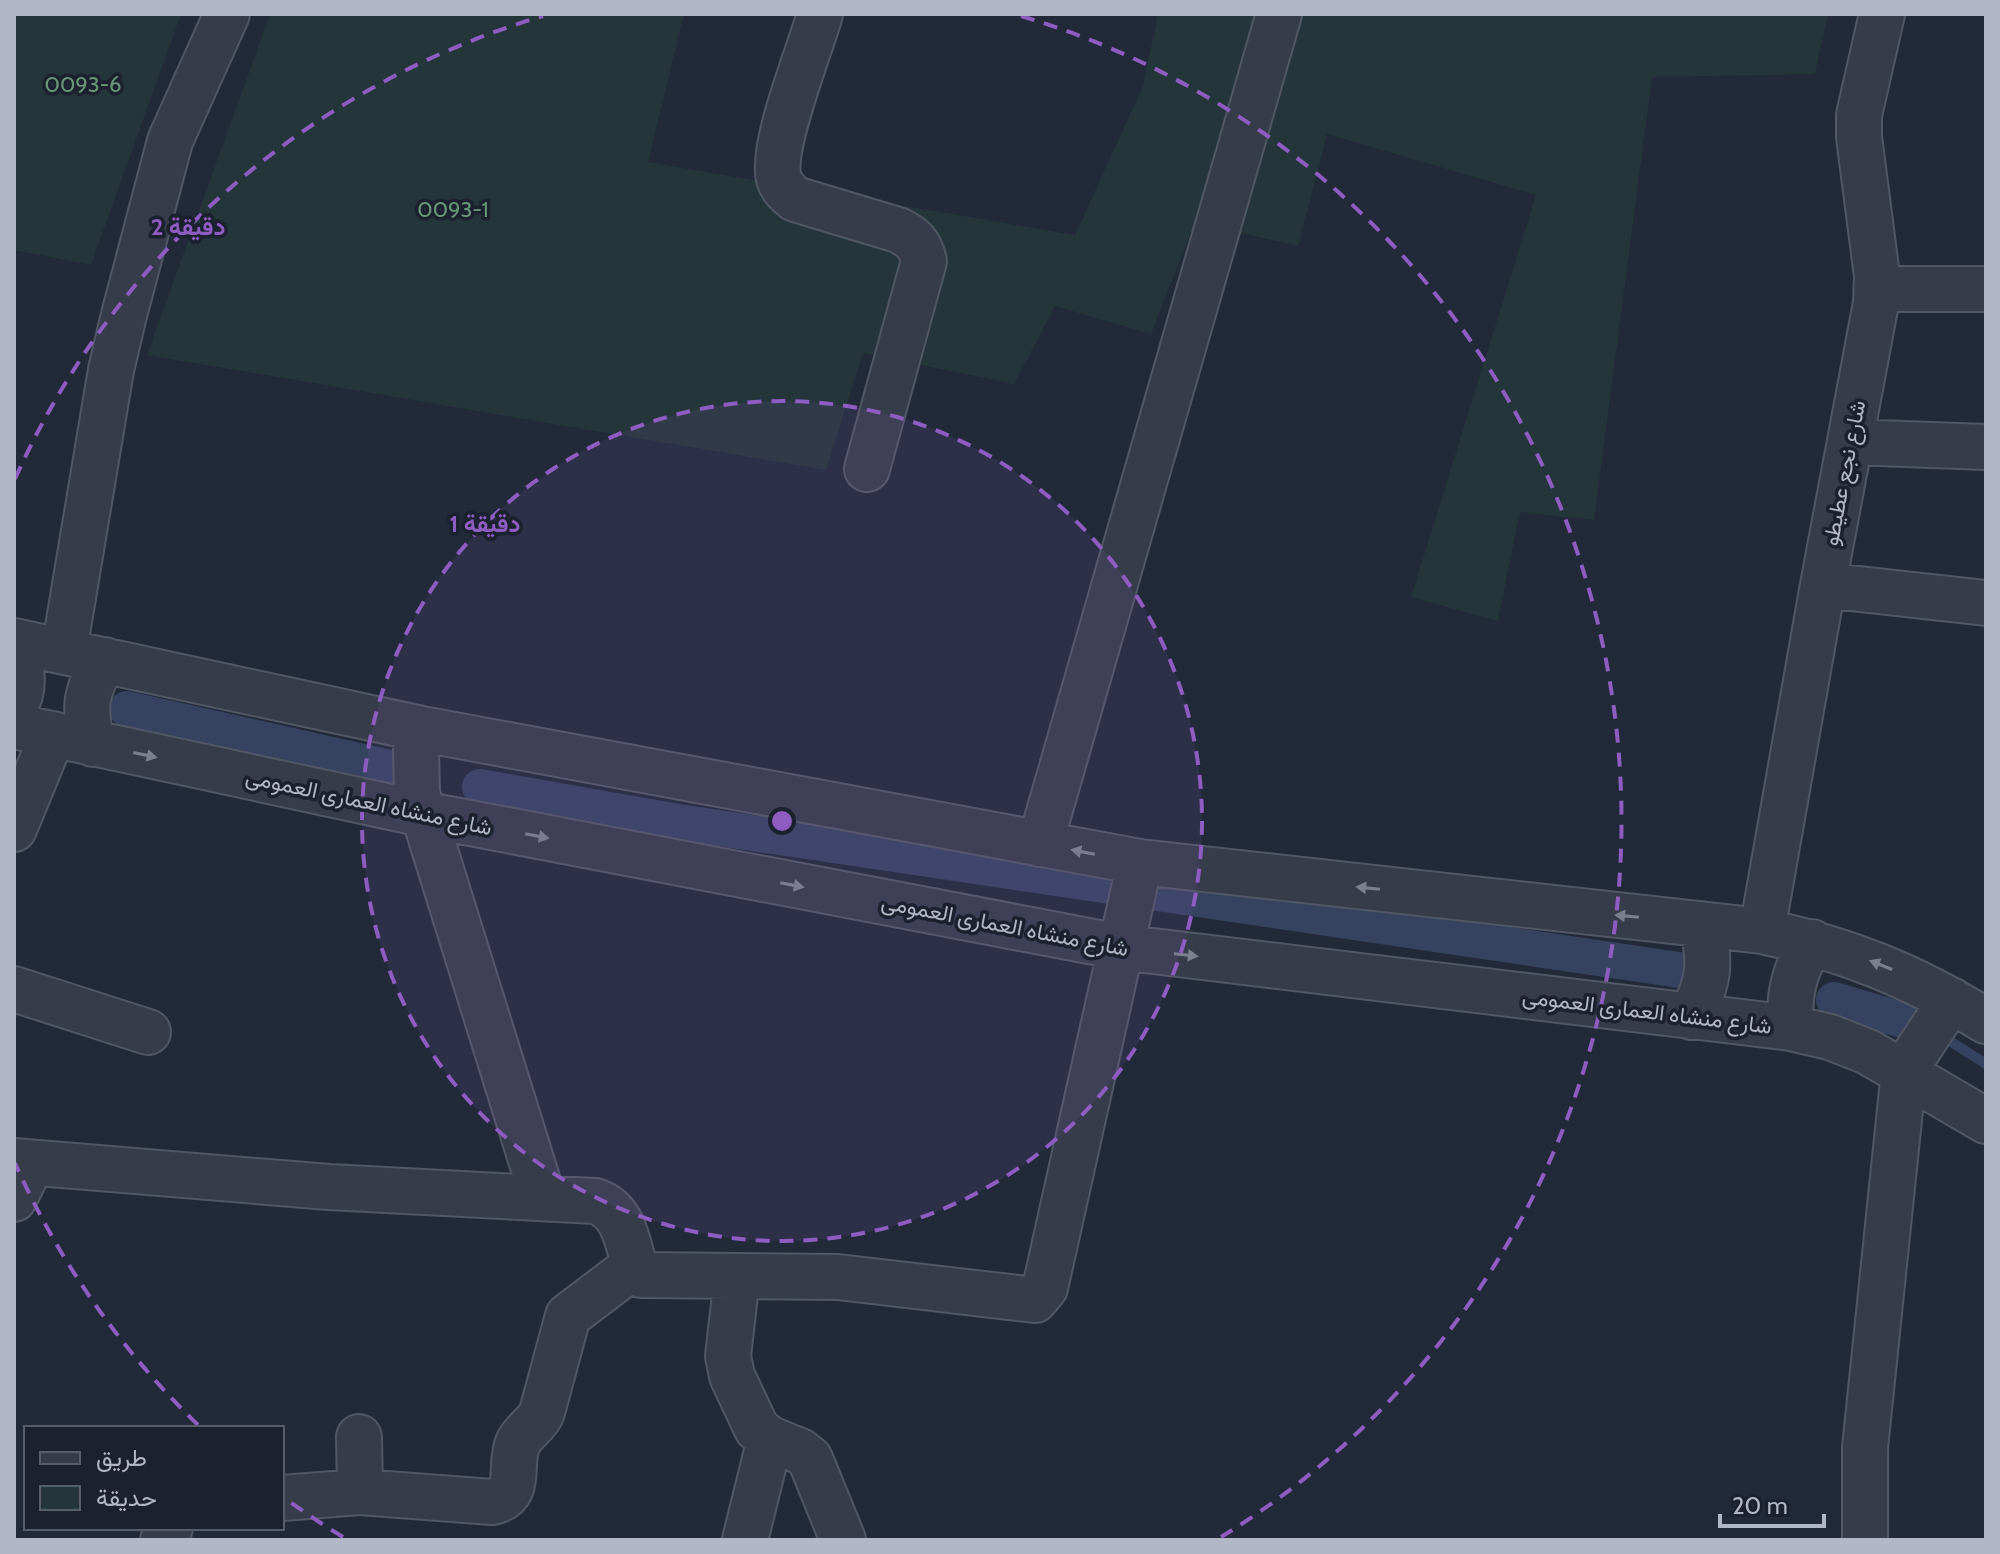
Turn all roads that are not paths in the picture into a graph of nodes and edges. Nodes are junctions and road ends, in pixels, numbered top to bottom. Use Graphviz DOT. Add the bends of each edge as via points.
graph roads {
  1 [pos="227,14"];
  2 [pos="820,14"];
  3 [pos="1279,14"];
  4 [pos="1882,14"];
  5 [pos="1877,289"];
  6 [pos="1986,289"];
  7 [pos="1850,442"];
  8 [pos="1986,447"];
  9 [pos="867,469"];
  10 [pos="1823,585"];
  11 [pos="1986,603"];
  12 [pos="14,641"];
  13 [pos="14,649"];
  14 [pos="64,651"];
  15 [pos="105,660"];
  16 [pos="14,709"];
  17 [pos="422,729"];
  18 [pos="53,735"];
  19 [pos="423,814"];
  20 [pos="14,829"];
  21 [pos="1040,844"];
  22 [pos="1140,862"];
  23 [pos="1701,924"];
  24 [pos="1762,931"];
  25 [pos="1812,942"];
  26 [pos="1120,947"];
  27 [pos="14,989"];
  28 [pos="1968,1010"];
  29 [pos="1691,1017"];
  30 [pos="1791,1028"];
  31 [pos="148,1032"];
  32 [pos="1904,1071"];
  33 [pos="1986,1121"];
  34 [pos="20,1175"];
  35 [pos="543,1198"];
  36 [pos="634,1266"];
  37 [pos="737,1277"];
  38 [pos="359,1437"];
  39 [pos="770,1439"];
  40 [pos="360,1492"];
  41 [pos="284,1498"];
  42 [pos="745,1540"];
  43 [pos="843,1540"];
  44 [pos="1865,1540"];
  1 -- 14 [label="street" via="170,141 124,315"];
  2 -- 9 [label="street" via="783,128 779,178 795,199 912,237 924,261"];
  3 -- 21 [label="street"];
  4 -- 5 [label="street, شارع نجع عطيطو" via="1859,115"];
  5 -- 6 [label="street"];
  5 -- 7 [label="street, شارع نجع عطيطو"];
  7 -- 8 [label="street"];
  7 -- 10 [label="street, شارع نجع عطيطو"];
  10 -- 11 [label="street"];
  10 -- 24 [label="street, شارع نجع عطيطو"];
  12 -- 14 [label="street"];
  13 -- 16 [label="street" via="22,684"];
  14 -- 15 [label="street"];
  15 -- 17 [label="street"];
  15 -- 18 [label="street" via="86,700 87,723"];
  17 -- 19 [label="street" via="415,772"];
  17 -- 21 [label="street"];
  18 -- 19 [label="street, شارع منشاه العمارى العمومى, one-way"];
  18 -- 20 [label="street"];
  19 -- 26 [label="street, شارع منشاه العمارى العمومى, one-way"];
  19 -- 35 [label="street"];
  22 -- 21 [label="street, one-way"];
  23 -- 22 [label="street, one-way"];
  22 -- 26 [label="street"];
  23 -- 24 [label="street"];
  23 -- 29 [label="street" via="1708,972"];
  24 -- 25 [label="street"];
  28 -- 25 [label="street, one-way" via="1883,966"];
  25 -- 30 [label="street" via="1792,982"];
  26 -- 29 [label="street, شارع منشاه العمارى العمومى, one-way"];
  26 -- 37 [label="street" via="1041,1295 1028,1301 838,1277"];
  27 -- 31 [label="street"];
  28 -- 32 [label="street"];
  29 -- 30 [label="street, شارع منشاه العمارى العمومى"];
  30 -- 32 [label="street, شارع منشاه العمارى العمومى" via="1830,1037"];
  32 -- 33 [label="street, شارع منشاه العمارى العمومى"];
  32 -- 44 [label="street" via="1865,1448"];
  34 -- 35 [label="street"];
  35 -- 36 [label="street" via="595,1201 614,1210"];
  36 -- 37 [label="street" via="646,1276"];
  36 -- 40 [label="street" via="568,1316 542,1412 518,1443 510,1491 503,1500"];
  37 -- 39 [label="street" via="728,1362 757,1429"];
  38 -- 40 [label="street"];
  39 -- 42 [label="street"];
  39 -- 43 [label="street" via="810,1459"];
  40 -- 41 [label="street"];
}
